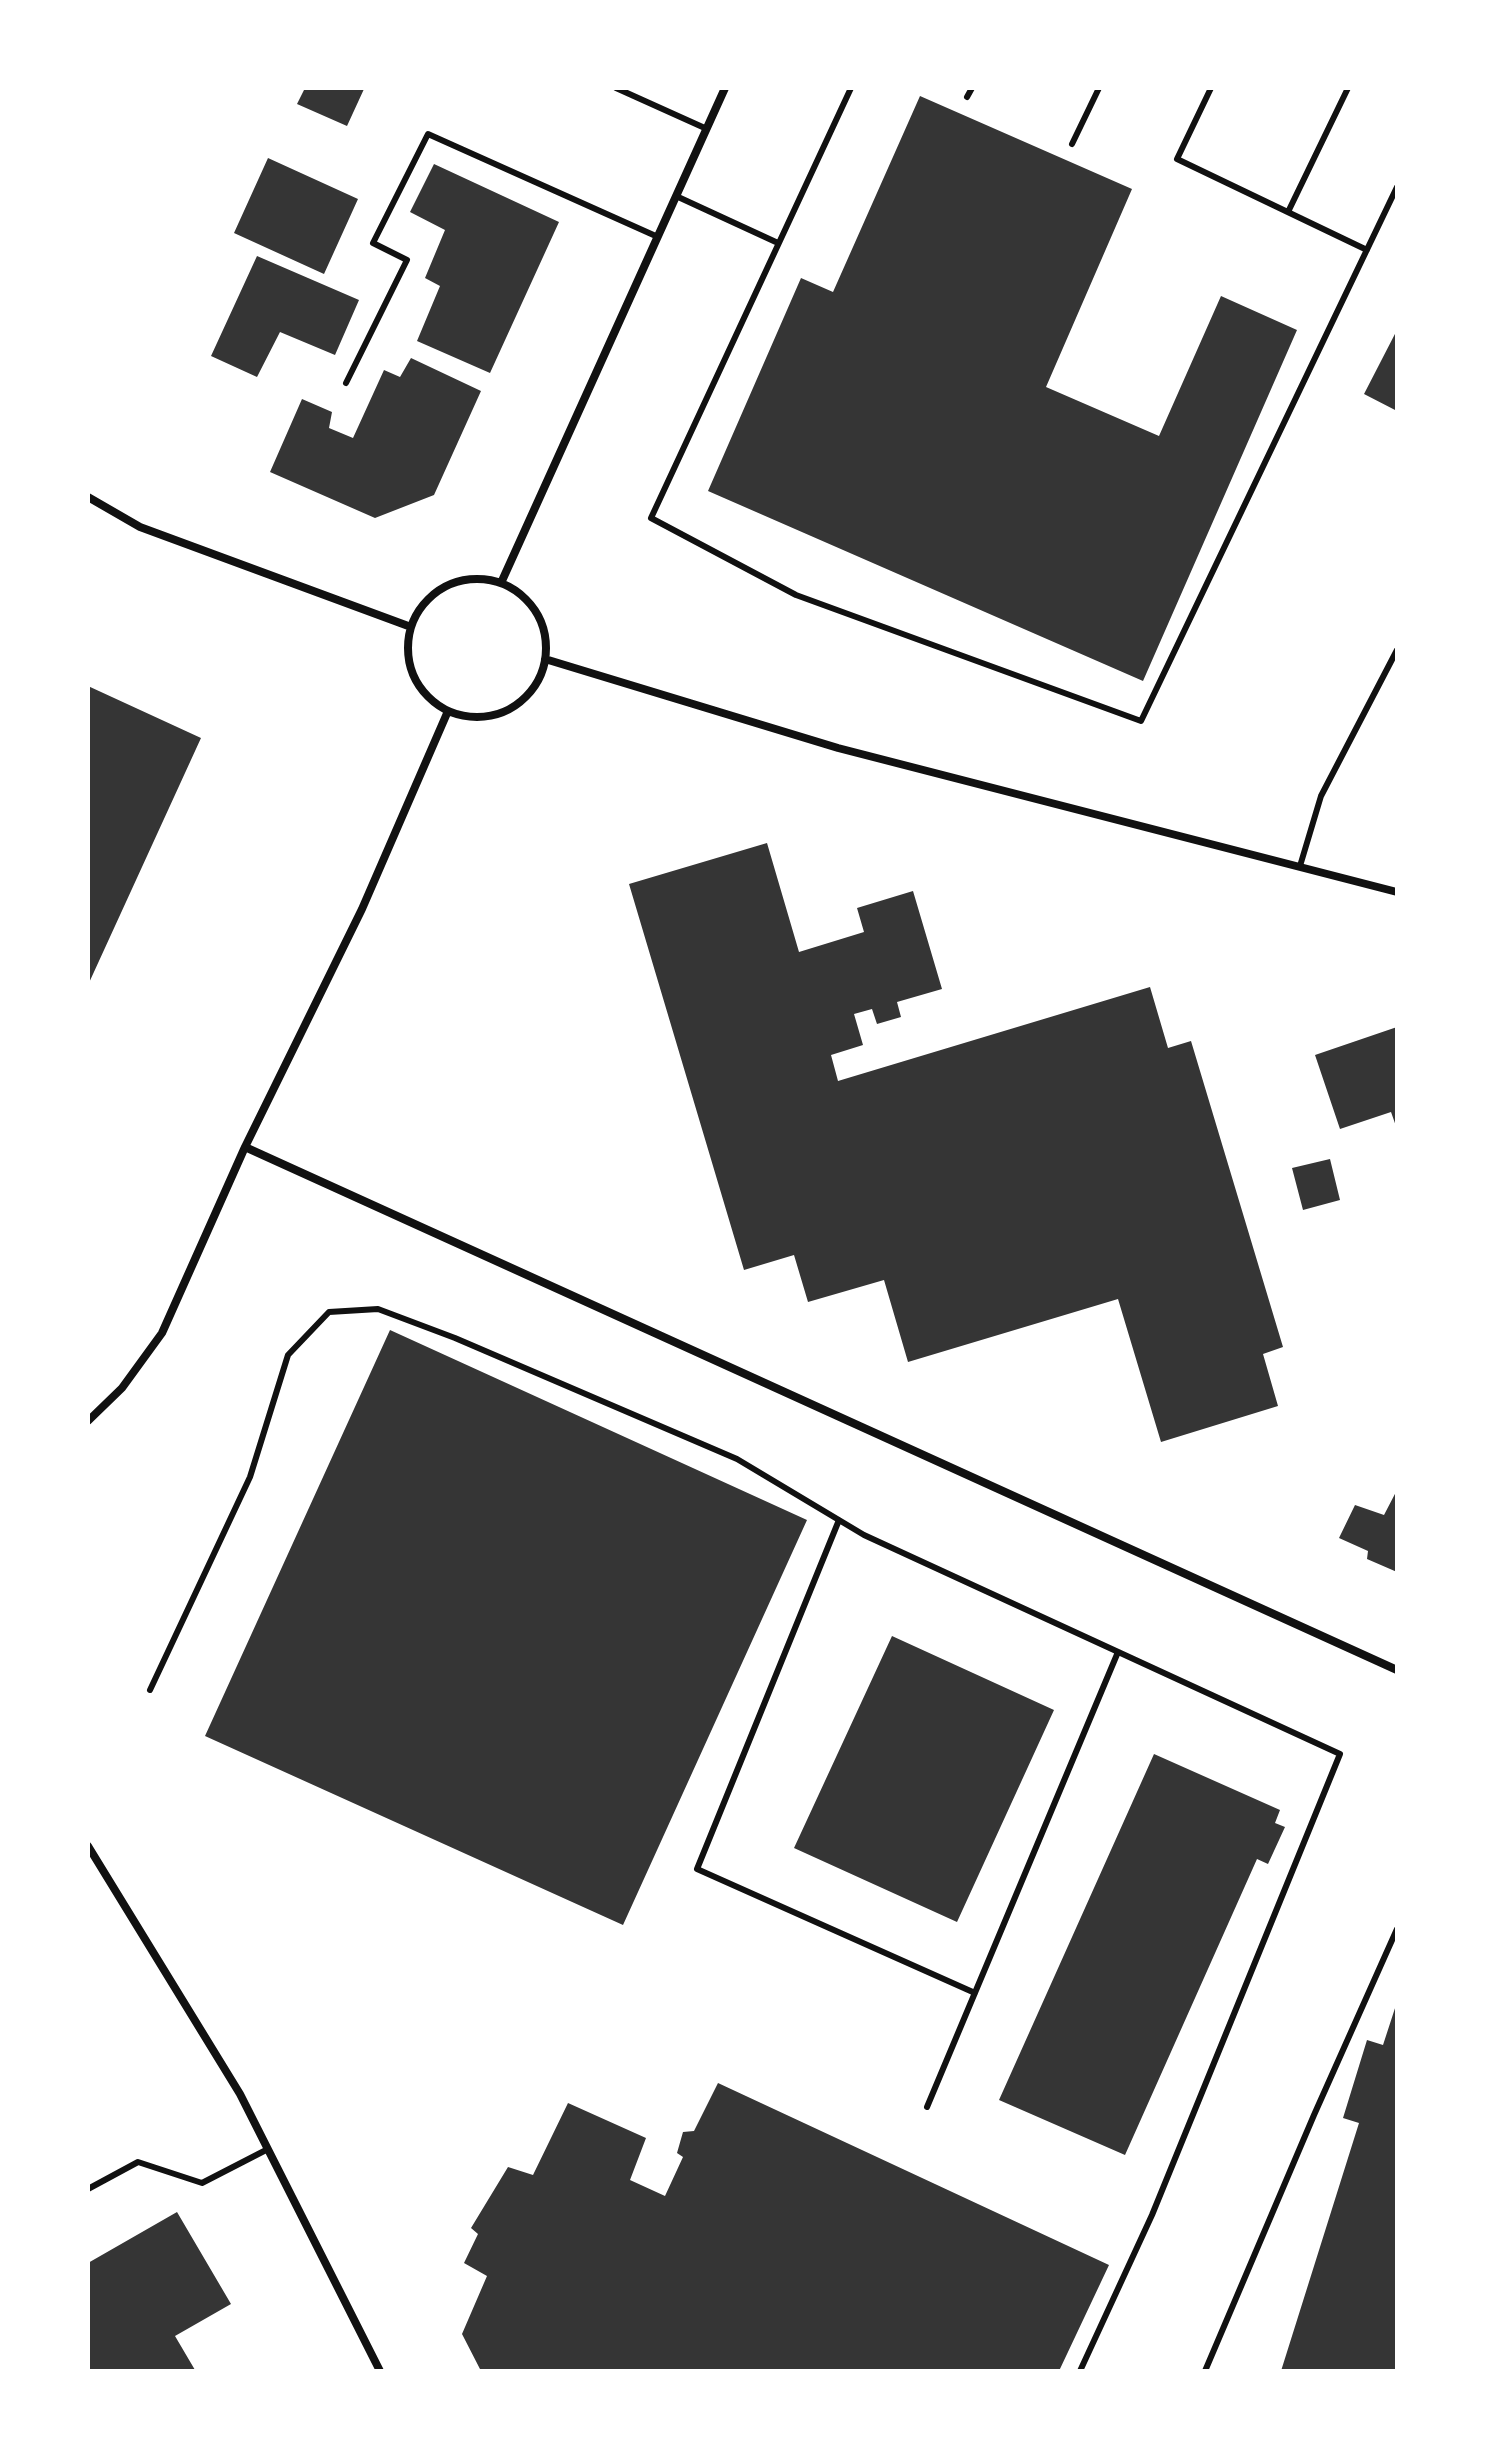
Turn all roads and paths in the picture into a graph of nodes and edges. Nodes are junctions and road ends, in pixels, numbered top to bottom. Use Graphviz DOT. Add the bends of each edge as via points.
graph roads {
  1 [pos="616,88"];
  2 [pos="725,88"];
  3 [pos="851,88"];
  4 [pos="972,88"];
  5 [pos="1099,88"];
  6 [pos="1211,88"];
  7 [pos="1348,88"];
  8 [pos="967,97"];
  9 [pos="707,129"];
  10 [pos="1072,144"];
  11 [pos="1397,187"];
  12 [pos="676,196"];
  13 [pos="1288,212"];
  14 [pos="658,237"];
  15 [pos="778,243"];
  16 [pos="1367,250"];
  17 [pos="346,383"];
  18 [pos="88,497"];
  19 [pos="501,583"];
  20 [pos="411,627"];
  21 [pos="1397,650"];
  22 [pos="545,659"];
  23 [pos="448,711"];
  24 [pos="1300,866"];
  25 [pos="1397,892"];
  26 [pos="245,1147"];
  27 [pos="88,1421"];
  28 [pos="839,1520"];
  29 [pos="1118,1652"];
  30 [pos="1397,1670"];
  31 [pos="150,1690"];
  32 [pos="88,1846"];
  33 [pos="1397,1929"];
  34 [pos="975,1993"];
  35 [pos="927,2107"];
  36 [pos="268,2149"];
  37 [pos="88,2189"];
  38 [pos="380,2371"];
  39 [pos="1080,2371"];
  40 [pos="1205,2371"];
  1 -- 9 [label="lane"];
  2 -- 9 [label="street"];
  3 -- 15 [label="lane"];
  4 -- 8 [label="lane"];
  5 -- 10 [label="lane"];
  6 -- 13 [label="lane" via="1177,159"];
  7 -- 13 [label="lane"];
  9 -- 12 [label="street"];
  11 -- 16 [label="lane"];
  12 -- 14 [label="street"];
  12 -- 15 [label="lane"];
  13 -- 16 [label="lane"];
  14 -- 17 [label="lane" via="428,134 373,243 407,260"];
  14 -- 19 [label="street"];
  15 -- 16 [label="lane" via="651,518 796,595 1141,721"];
  18 -- 20 [label="street" via="140,527"];
  19 -- 20 [label="street" via="473,579 446,586 419,610"];
  19 -- 22 [label="street" via="537,613"];
  20 -- 23 [label="street" via="408,652 413,676 422,691"];
  21 -- 24 [label="lane" via="1321,796"];
  22 -- 23 [label="street" via="539,679 509,709 469,717"];
  22 -- 24 [label="street" via="838,748"];
  23 -- 26 [label="street" via="362,909"];
  24 -- 25 [label="street"];
  26 -- 27 [label="street" via="162,1333 122,1388"];
  26 -- 30 [label="street"];
  28 -- 29 [label="lane"];
  28 -- 31 [label="lane" via="737,1459 455,1338 378,1309 329,1312 288,1355 250,1477"];
  28 -- 34 [label="lane" via="697,1869"];
  29 -- 34 [label="lane"];
  29 -- 39 [label="lane" via="1340,1754 1152,2215"];
  32 -- 36 [label="street" via="240,2094"];
  33 -- 40 [label="lane"];
  34 -- 35 [label="lane"];
  36 -- 37 [label="lane" via="202,2183 138,2162"];
  36 -- 38 [label="street"];
}
